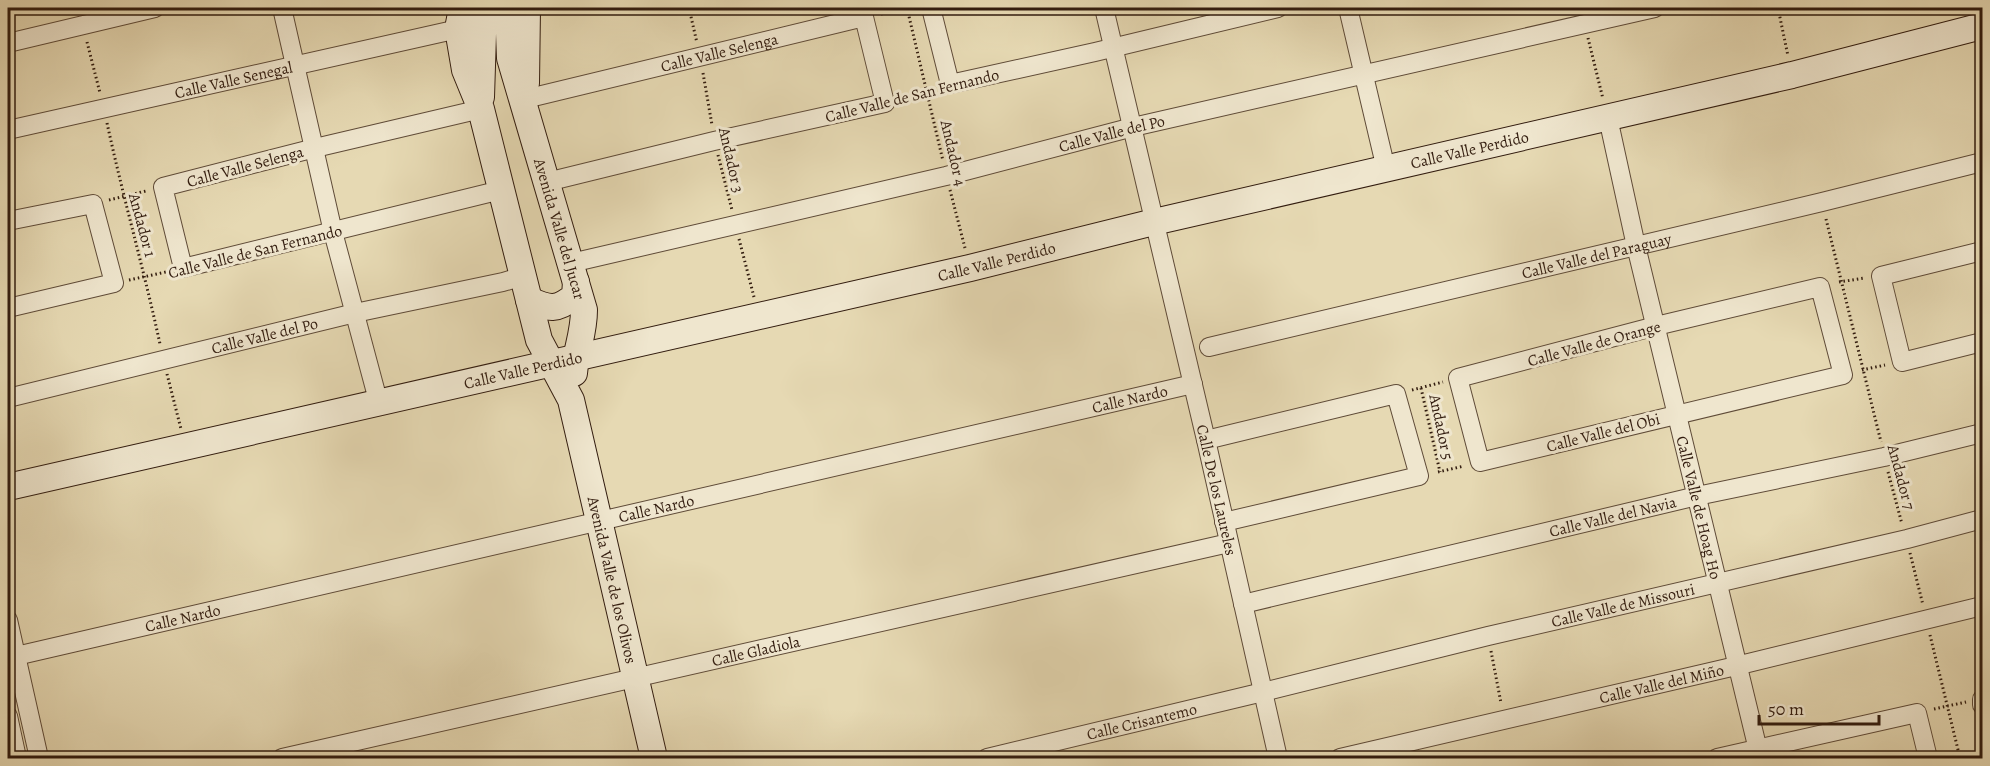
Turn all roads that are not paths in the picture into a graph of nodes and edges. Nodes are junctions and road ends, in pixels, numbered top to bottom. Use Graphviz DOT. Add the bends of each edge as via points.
graph roads {
  1 [pos="155,8"];
  2 [pos="282,8"];
  3 [pos="486,8"];
  4 [pos="508,8"];
  5 [pos="527,8"];
  6 [pos="931,8"];
  7 [pos="1104,8"];
  8 [pos="1278,8"];
  9 [pos="1348,8"];
  10 [pos="1655,8"];
  11 [pos="460,18"];
  12 [pos="1983,26"];
  13 [pos="8,43"];
  14 [pos="1113,47"];
  15 [pos="295,64"];
  16 [pos="1365,74"];
  17 [pos="521,100"];
  18 [pos="885,103"];
  19 [pos="481,109"];
  20 [pos="1608,118"];
  21 [pos="1133,127"];
  22 [pos="8,130"];
  23 [pos="315,148"];
  24 [pos="1983,162"];
  25 [pos="1386,169"];
  26 [pos="547,182"];
  27 [pos="501,190"];
  28 [pos="8,221"];
  29 [pos="1154,222"];
  30 [pos="333,232"];
  31 [pos="1636,246"];
  32 [pos="1983,251"];
  33 [pos="183,268"];
  34 [pos="573,272"];
  35 [pos="526,288"];
  36 [pos="8,308"];
  37 [pos="355,313"];
  38 [pos="1656,326"];
  39 [pos="1983,342"];
  40 [pos="1209,346"];
  41 [pos="564,361"];
  42 [pos="1843,375"];
  43 [pos="1193,384"];
  44 [pos="8,398"];
  45 [pos="379,404"];
  46 [pos="1676,414"];
  47 [pos="1983,433"];
  48 [pos="1206,440"];
  49 [pos="1480,462"];
  50 [pos="8,487"];
  51 [pos="1696,496"];
  52 [pos="1983,519"];
  53 [pos="600,520"];
  54 [pos="1224,522"];
  55 [pos="1229,543"];
  56 [pos="1717,582"];
  57 [pos="1243,604"];
  58 [pos="1983,606"];
  59 [pos="8,620"];
  60 [pos="15,656"];
  61 [pos="1736,666"];
  62 [pos="636,678"];
  63 [pos="1263,692"];
  64 [pos="8,716"];
  65 [pos="1759,754"];
  66 [pos="17,759"];
  67 [pos="39,759"];
  68 [pos="282,759"];
  69 [pos="654,759"];
  70 [pos="987,759"];
  71 [pos="1278,759"];
  72 [pos="1340,759"];
  73 [pos="1717,759"];
  74 [pos="1928,759"];
  1 -- 13 [label="street"];
  2 -- 15 [label="street"];
  3 -- 19 [label="street"];
  4 -- 17 [label="street, Avenida Valle del Jucar" via="510,58"];
  5 -- 17 [label="street, Avenida Valle del Jucar" via="527,77"];
  6 -- 14 [label="street, Calle Valle de San Fernando" via="950,84"];
  7 -- 14 [label="street, Calle De los Laureles"];
  8 -- 14 [label="street, Calle Valle de San Fernando"];
  9 -- 16 [label="street"];
  10 -- 16 [label="street, Calle Valle del Po"];
  11 -- 15 [label="street, Calle Valle Senegal"];
  11 -- 19 [label="street" via="465,70"];
  12 -- 20 [label="street, Calle Valle Perdido"];
  14 -- 21 [label="street, Calle De los Laureles"];
  15 -- 22 [label="street, Calle Valle Senegal"];
  15 -- 23 [label="street"];
  16 -- 21 [label="street, Calle Valle del Po"];
  16 -- 25 [label="street"];
  17 -- 18 [label="street, Calle Valle Selenga" via="864,17"];
  17 -- 26 [label="street, Avenida Valle del Jucar"];
  18 -- 26 [label="street, Calle Valle de San Fernando"];
  19 -- 23 [label="street, Calle Valle Selenga"];
  19 -- 27 [label="street"];
  20 -- 25 [label="street, Calle Valle Perdido"];
  20 -- 31 [label="street, Calle Valle de Hoag Ho"];
  21 -- 29 [label="street, Calle De los Laureles"];
  21 -- 34 [label="street, Calle Valle del Po" via="736,226"];
  23 -- 30 [label="street"];
  23 -- 33 [label="street, Calle Valle Selenga" via="163,188"];
  24 -- 31 [label="street, Calle Valle del Paraguay"];
  25 -- 29 [label="street, Calle Valle Perdido"];
  26 -- 34 [label="street, Avenida Valle del Jucar"];
  27 -- 30 [label="street, Calle Valle de San Fernando"];
  27 -- 35 [label="street"];
  28 -- 36 [label="street" via="93,204 114,283"];
  29 -- 41 [label="street, Calle Valle Perdido"];
  29 -- 43 [label="street, Calle De los Laureles"];
  30 -- 33 [label="street, Calle Valle de San Fernando"];
  30 -- 37 [label="street"];
  31 -- 38 [label="street, Calle Valle de Hoag Ho"];
  31 -- 40 [label="street, Calle Valle del Paraguay"];
  32 -- 39 [label="street" via="1881,276 1902,362"];
  34 -- 35 [label="street" via="575,296 563,306 548,308"];
  34 -- 41 [label="street, Avenida Valle del Jucar" via="584,310 584,329"];
  35 -- 37 [label="street, Calle Valle del Po" via="503,282"];
  35 -- 41 [label="street" via="539,340"];
  37 -- 44 [label="street, Calle Valle del Po"];
  37 -- 45 [label="street"];
  38 -- 42 [label="street, Calle Valle de Orange" via="1820,287"];
  38 -- 46 [label="street, Calle Valle de Hoag Ho"];
  38 -- 49 [label="street, Calle Valle de Orange" via="1458,378"];
  41 -- 45 [label="street, Calle Valle Perdido"];
  41 -- 53 [label="street, Avenida Valle de los Olivos"];
  42 -- 46 [label="street, Calle Valle del Obi"];
  43 -- 48 [label="street, Calle De los Laureles"];
  43 -- 53 [label="street, Calle Nardo"];
  45 -- 50 [label="street, Calle Valle Perdido"];
  46 -- 49 [label="street, Calle Valle del Obi"];
  46 -- 51 [label="street, Calle Valle de Hoag Ho"];
  47 -- 51 [label="street, Calle Valle del Navia"];
  48 -- 54 [label="street, Calle De los Laureles"];
  48 -- 54 [label="street" via="1396,394 1419,476"];
  51 -- 56 [label="street, Calle Valle de Hoag Ho"];
  51 -- 57 [label="street, Calle Valle del Navia"];
  52 -- 56 [label="street, Calle Valle de Missouri"];
  53 -- 60 [label="street, Calle Nardo"];
  53 -- 62 [label="street, Avenida Valle de los Olivos"];
  54 -- 55 [label="street, Calle De los Laureles"];
  55 -- 57 [label="street, Calle De los Laureles"];
  55 -- 62 [label="street, Calle Gladiola"];
  56 -- 61 [label="street, Calle Valle de Hoag Ho"];
  56 -- 63 [label="street, Calle Valle de Missouri"];
  57 -- 63 [label="street, Calle De los Laureles"];
  58 -- 61 [label="street, Calle Valle del Miño"];
  59 -- 60 [label="street"];
  60 -- 67 [label="street"];
  61 -- 65 [label="street, Calle Valle de Hoag Ho"];
  61 -- 72 [label="street, Calle Valle del Miño"];
  62 -- 68 [label="street, Calle Gladiola"];
  62 -- 69 [label="street, Avenida Valle de los Olivos"];
  63 -- 70 [label="street, Calle Crisantemo"];
  63 -- 71 [label="street, Calle De los Laureles"];
  64 -- 66 [label="street"];
  65 -- 73 [label="street"];
  65 -- 74 [label="street" via="1917,713"];
}
